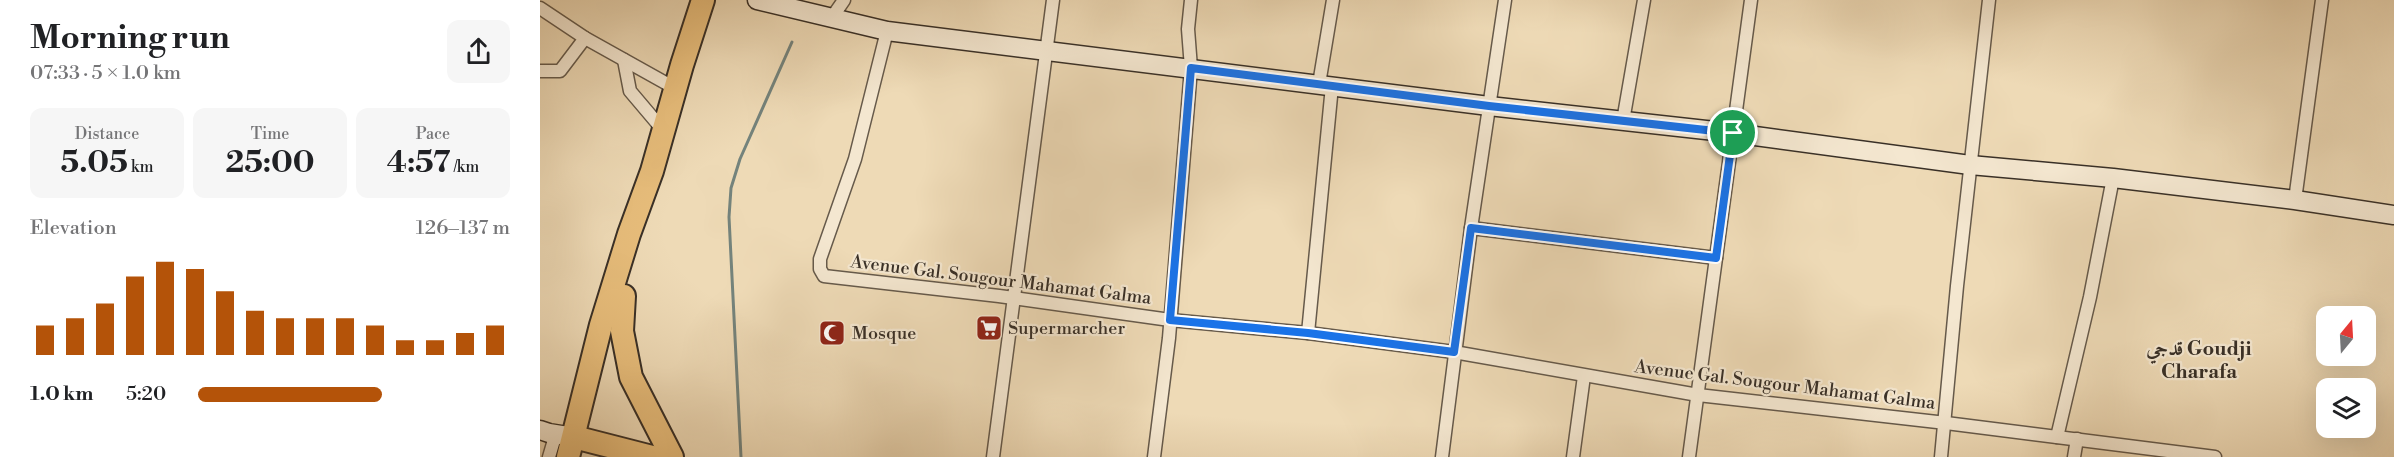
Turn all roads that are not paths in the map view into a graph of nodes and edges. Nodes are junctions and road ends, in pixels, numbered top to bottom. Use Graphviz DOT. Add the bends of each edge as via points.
graph roads {
  1 [pos="703,0"];
  2 [pos="757,0"];
  3 [pos="844,0"];
  4 [pos="1053,0"];
  5 [pos="1191,0"];
  6 [pos="1333,0"];
  7 [pos="1504,0"];
  8 [pos="1644,0"];
  9 [pos="1752,0"];
  10 [pos="1989,0"];
  11 [pos="2322,0"];
  12 [pos="798,4"];
  13 [pos="540,8"];
  14 [pos="833,16"];
  15 [pos="888,31"];
  16 [pos="585,38"];
  17 [pos="1047,49"];
  18 [pos="624,60"];
  19 [pos="1191,68"];
  20 [pos="540,71"];
  21 [pos="1326,85"];
  22 [pos="1489,106"];
  23 [pos="666,121"];
  24 [pos="1623,121"];
  25 [pos="1733,133"];
  26 [pos="1970,165"];
  27 [pos="652,171"];
  28 [pos="2114,178"];
  29 [pos="2295,200"];
  30 [pos="2394,215"];
  31 [pos="1471,228"];
  32 [pos="1716,258"];
  33 [pos="624,296"];
  34 [pos="1014,299"];
  35 [pos="1170,320"];
  36 [pos="1308,333"];
  37 [pos="1454,352"];
  38 [pos="1584,376"];
  39 [pos="1698,395"];
  40 [pos="1946,423"];
  41 [pos="2057,437"];
  42 [pos="2077,439"];
  43 [pos="564,445"];
  44 [pos="2188,455"];
  45 [pos="652,457"];
  46 [pos="672,457"];
  47 [pos="993,457"];
  48 [pos="1154,457"];
  49 [pos="1442,457"];
  50 [pos="1573,457"];
  51 [pos="1689,457"];
  52 [pos="1941,457"];
  53 [pos="2074,457"];
  54 [pos="2216,457"];
  1 -- 23 [label="highway"];
  2 -- 12 [label="main road"];
  3 -- 14 [label="street"];
  4 -- 17 [label="street"];
  5 -- 19 [label="street"];
  6 -- 21 [label="street"];
  7 -- 22 [label="street"];
  8 -- 24 [label="street"];
  9 -- 25 [label="street"];
  10 -- 26 [label="street"];
  11 -- 29 [label="street"];
  12 -- 14 [label="main road"];
  13 -- 16 [label="street"];
  14 -- 15 [label="main road"];
  15 -- 17 [label="main road"];
  15 -- 34 [label="street, Avenue Gal. Sougour Mahamat Galma" via="855,159 820,259 820,269 824,276"];
  16 -- 18 [label="street"];
  16 -- 20 [label="street" via="560,71"];
  17 -- 19 [label="main road"];
  17 -- 34 [label="street"];
  18 -- 23 [label="street" via="630,91"];
  18 -- 23 [label="street" via="671,86"];
  19 -- 21 [label="main road"];
  19 -- 35 [label="street"];
  21 -- 22 [label="main road"];
  21 -- 36 [label="street"];
  22 -- 24 [label="main road"];
  22 -- 31 [label="street"];
  23 -- 27 [label="highway"];
  24 -- 25 [label="main road"];
  25 -- 26 [label="main road"];
  25 -- 32 [label="street"];
  26 -- 28 [label="main road"];
  26 -- 40 [label="street"];
  27 -- 33 [label="highway"];
  27 -- 43 [label="highway"];
  28 -- 29 [label="main road"];
  28 -- 41 [label="street"];
  29 -- 30 [label="main road"];
  31 -- 32 [label="street"];
  31 -- 37 [label="street"];
  32 -- 39 [label="street"];
  33 -- 43 [label="highway"];
  33 -- 46 [label="highway" via="622,331 631,377"];
  34 -- 35 [label="street, Avenue Gal. Sougour Mahamat Galma"];
  34 -- 47 [label="street"];
  35 -- 36 [label="street, Avenue Gal. Sougour Mahamat Galma"];
  35 -- 48 [label="street"];
  36 -- 37 [label="street, Avenue Gal. Sougour Mahamat Galma"];
  37 -- 38 [label="street, Avenue Gal. Sougour Mahamat Galma"];
  37 -- 49 [label="street"];
  38 -- 39 [label="street, Avenue Gal. Sougour Mahamat Galma"];
  38 -- 50 [label="street"];
  39 -- 40 [label="street, Avenue Gal. Sougour Mahamat Galma"];
  39 -- 51 [label="street"];
  40 -- 41 [label="street, Avenue Gal. Sougour Mahamat Galma"];
  40 -- 52 [label="street"];
  41 -- 42 [label="street, Avenue Gal. Sougour Mahamat Galma"];
  42 -- 44 [label="street, Avenue Gal. Sougour Mahamat Galma"];
  42 -- 53 [label="street"];
  43 -- 45 [label="highway"];
  44 -- 54 [label="street, Avenue Gal. Sougour Mahamat Galma"];
}
